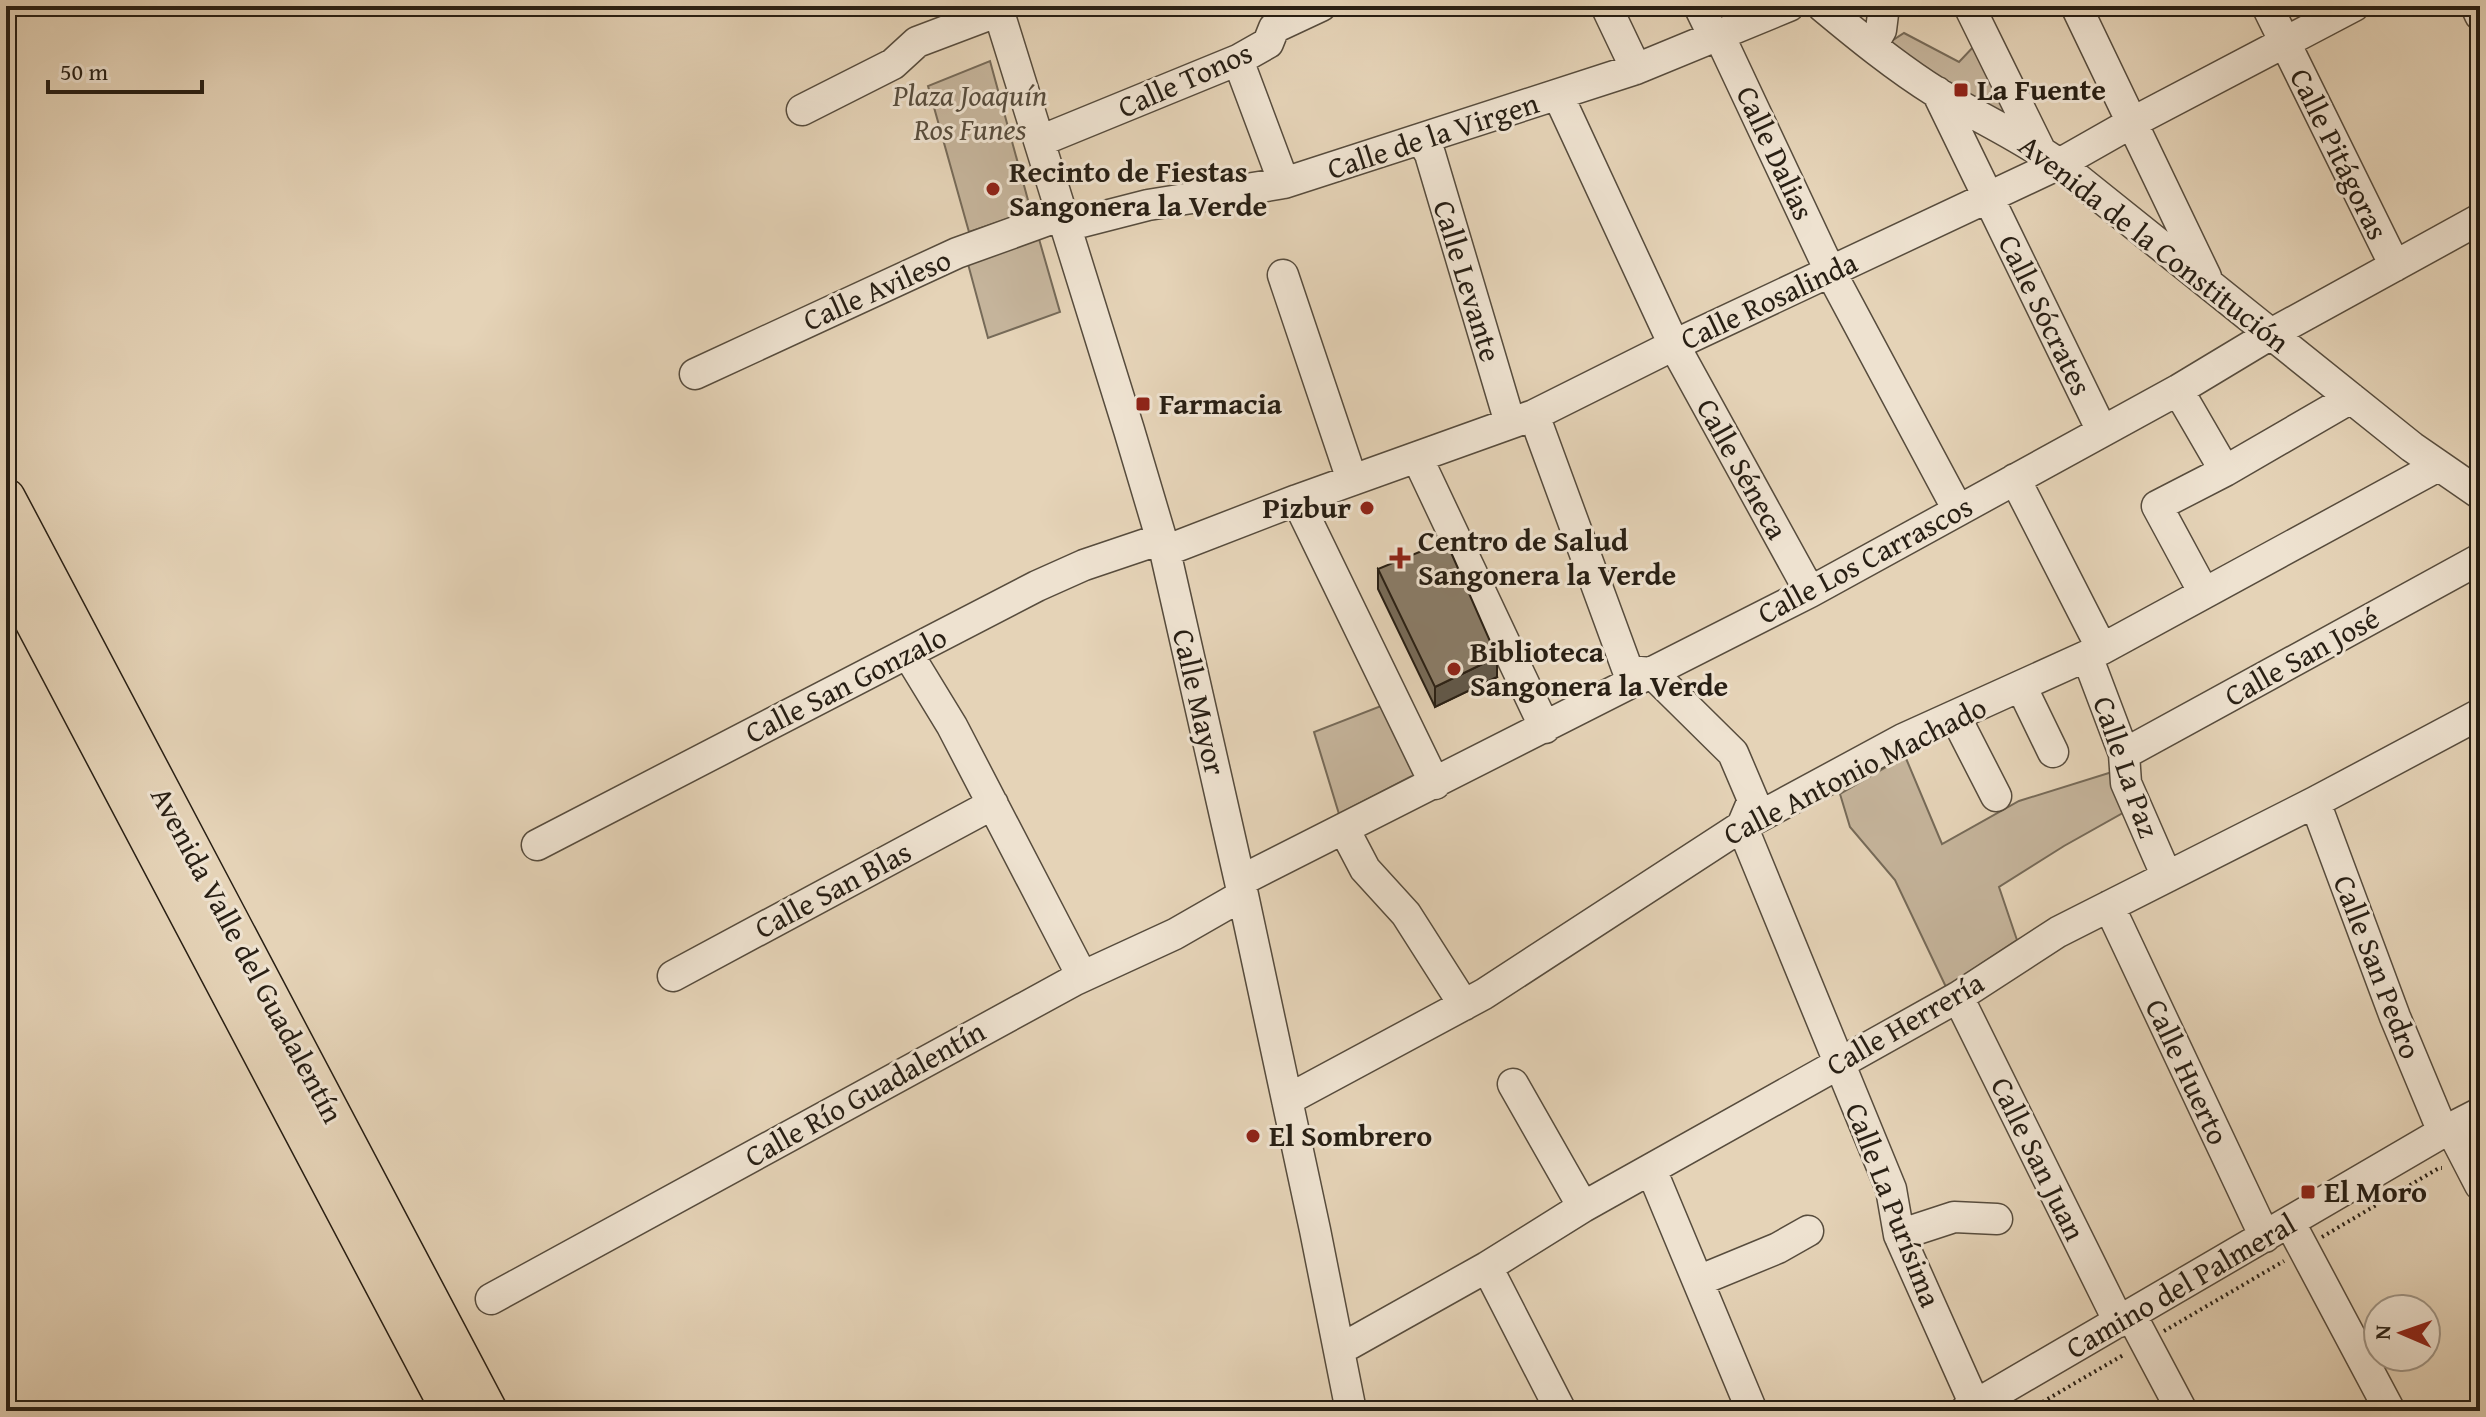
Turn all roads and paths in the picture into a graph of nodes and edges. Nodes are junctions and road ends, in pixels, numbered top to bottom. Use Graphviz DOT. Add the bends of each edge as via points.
graph roads {
  1 [pos="1321,6"];
  2 [pos="1606,6"];
  3 [pos="1699,6"];
  4 [pos="1789,6"];
  5 [pos="1822,6"];
  6 [pos="1884,6"];
  7 [pos="1969,6"];
  8 [pos="2076,6"];
  9 [pos="2267,6"];
  10 [pos="2354,6"];
  11 [pos="2476,6"];
  12 [pos="998,8"];
  13 [pos="2480,15"];
  14 [pos="1269,17"];
  15 [pos="1716,36"];
  16 [pos="2284,42"];
  17 [pos="1872,46"];
  18 [pos="1238,60"];
  19 [pos="1636,69"];
  20 [pos="1937,92"];
  21 [pos="1558,95"];
  22 [pos="802,110"];
  23 [pos="2133,122"];
  24 [pos="1422,140"];
  25 [pos="1040,141"];
  26 [pos="2050,157"];
  27 [pos="1284,183"];
  28 [pos="1988,198"];
  29 [pos="2480,219"];
  30 [pos="1064,221"];
  31 [pos="2395,266"];
  32 [pos="1830,271"];
  33 [pos="1283,275"];
  34 [pos="2208,283"];
  35 [pos="2271,334"];
  36 [pos="1674,345"];
  37 [pos="695,374"];
  38 [pos="2178,390"];
  39 [pos="2351,398"];
  40 [pos="1522,419"];
  41 [pos="2102,431"];
  42 [pos="1417,457"];
  43 [pos="2225,471"];
  44 [pos="2465,476"];
  45 [pos="2015,479"];
  46 [pos="1352,480"];
  47 [pos="6,498"];
  48 [pos="1297,500"];
  49 [pos="1958,510"];
  50 [pos="1163,545"];
  51 [pos="2480,559"];
  52 [pos="6,568"];
  53 [pos="1810,592"];
  54 [pos="2204,593"];
  55 [pos="2094,652"];
  56 [pos="908,654"];
  57 [pos="1652,673"];
  58 [pos="2021,686"];
  59 [pos="2480,714"];
  60 [pos="1955,716"];
  61 [pos="1545,728"];
  62 [pos="2053,752"];
  63 [pos="2124,754"];
  64 [pos="1435,784"];
  65 [pos="1996,796"];
  66 [pos="2315,802"];
  67 [pos="993,804"];
  68 [pos="1742,826"];
  69 [pos="1344,829"];
  70 [pos="537,845"];
  71 [pos="2167,877"];
  72 [pos="1241,888"];
  73 [pos="2109,906"];
  74 [pos="673,976"];
  75 [pos="1082,976"];
  76 [pos="1958,997"];
  77 [pos="1464,1005"];
  78 [pos="1838,1062"];
  79 [pos="1513,1084"];
  80 [pos="1287,1100"];
  81 [pos="2480,1113"];
  82 [pos="2446,1130"];
  83 [pos="1651,1169"];
  84 [pos="2474,1172"];
  85 [pos="1583,1207"];
  86 [pos="1997,1219"];
  87 [pos="1808,1231"];
  88 [pos="1899,1235"];
  89 [pos="2286,1236"];
  90 [pos="1487,1267"];
  91 [pos="1698,1281"];
  92 [pos="491,1299"];
  93 [pos="2125,1318"];
  94 [pos="2145,1342"];
  95 [pos="1339,1350"];
  96 [pos="1971,1409"];
  97 [pos="451,1411"];
  98 [pos="488,1411"];
  99 [pos="1351,1411"];
  100 [pos="1561,1411"];
  101 [pos="1752,1411"];
  102 [pos="2027,1411"];
  103 [pos="2182,1411"];
  104 [pos="2390,1411"];
  1 -- 14 [label="street, Calle Tonos"];
  2 -- 19 [label="street"];
  3 -- 15 [label="street, Calle Dalias"];
  4 -- 15 [label="street, Calle de la Virgen"];
  5 -- 17 [label="street, Avenida de la Constitución"];
  6 -- 17 [label="street" via="1881,30"];
  7 -- 26 [label="street"];
  8 -- 23 [label="street"];
  9 -- 16 [label="street, Calle Pitágoras"];
  10 -- 16 [label="street, Calle Rosalinda"];
  11 -- 13 [label="street"];
  12 -- 22 [label="street" via="917,42 893,64"];
  12 -- 25 [label="street, Calle Mayor"];
  14 -- 18 [label="street, Calle Tonos" via="1268,43"];
  15 -- 19 [label="street, Calle de la Virgen"];
  15 -- 32 [label="street, Calle Dalias"];
  16 -- 23 [label="street, Calle Rosalinda"];
  16 -- 31 [label="street, Calle Pitágoras"];
  17 -- 20 [label="street, Avenida de la Constitución"];
  18 -- 25 [label="street, Calle Tonos"];
  18 -- 27 [label="street"];
  19 -- 21 [label="street, Calle de la Virgen"];
  20 -- 26 [label="street, Avenida de la Constitución"];
  20 -- 28 [label="street, Calle Sócrates"];
  21 -- 24 [label="street, Calle de la Virgen"];
  21 -- 36 [label="street, Calle Séneca"];
  23 -- 26 [label="street, Calle Rosalinda"];
  23 -- 34 [label="street"];
  24 -- 27 [label="street, Calle de la Virgen"];
  24 -- 40 [label="street, Calle Levante"];
  25 -- 30 [label="street, Calle Mayor"];
  26 -- 28 [label="street, Calle Rosalinda"];
  26 -- 34 [label="street, Avenida de la Constitución"];
  27 -- 30 [label="street, Calle de la Virgen"];
  28 -- 32 [label="street, Calle Rosalinda"];
  28 -- 41 [label="street, Calle Sócrates"];
  29 -- 31 [label="street, Calle Los Carrascos"];
  30 -- 37 [label="street, Calle Avileso" via="957,253"];
  30 -- 50 [label="street, Calle Mayor"];
  31 -- 35 [label="street, Calle Los Carrascos"];
  32 -- 36 [label="street, Calle Rosalinda"];
  32 -- 49 [label="street, Calle Dalias"];
  33 -- 46 [label="street"];
  34 -- 35 [label="street, Avenida de la Constitución"];
  35 -- 38 [label="street, Calle Los Carrascos"];
  35 -- 39 [label="street, Avenida de la Constitución"];
  36 -- 40 [label="street, Calle Rosalinda"];
  36 -- 53 [label="street, Calle Séneca"];
  38 -- 41 [label="street, Calle Los Carrascos"];
  38 -- 43 [label="street"];
  39 -- 43 [label="street"];
  39 -- 44 [label="street, Avenida de la Constitución"];
  40 -- 42 [label="street, Calle Rosalinda"];
  40 -- 57 [label="street, Calle Levante" via="1628,671"];
  41 -- 45 [label="street, Calle Los Carrascos"];
  42 -- 46 [label="street, Calle Rosalinda"];
  42 -- 61 [label="street"];
  43 -- 54 [label="street" via="2157,506"];
  44 -- 54 [label="street, Calle Antonio Machado"];
  45 -- 49 [label="street, Calle Los Carrascos"];
  45 -- 55 [label="street, Calle La Paz"];
  46 -- 48 [label="street, Calle Rosalinda"];
  47 -- 98 [label="main road, Avenida Valle del Guadalentín"];
  48 -- 50 [label="street, Calle Rosalinda"];
  48 -- 64 [label="street"];
  49 -- 53 [label="street, Calle Los Carrascos"];
  50 -- 56 [label="street, Calle San Gonzalo" via="1084,565"];
  50 -- 72 [label="street, Calle Mayor"];
  51 -- 63 [label="street, Calle San José"];
  52 -- 97 [label="main road, Avenida Valle del Guadalentín"];
  53 -- 57 [label="street, Calle Los Carrascos"];
  54 -- 55 [label="street, Calle Antonio Machado"];
  55 -- 58 [label="street, Calle Antonio Machado"];
  55 -- 63 [label="street, Calle La Paz"];
  56 -- 67 [label="street"];
  56 -- 70 [label="street, Calle San Gonzalo"];
  57 -- 61 [label="street, Calle Los Carrascos"];
  57 -- 68 [label="street" via="1733,753 1753,800"];
  58 -- 60 [label="street, Calle Antonio Machado"];
  58 -- 62 [label="street"];
  59 -- 66 [label="street, Calle Herrería"];
  60 -- 65 [label="street"];
  60 -- 68 [label="street, Calle Antonio Machado"];
  61 -- 64 [label="street, Calle Los Carrascos"];
  63 -- 71 [label="street, Calle La Paz" via="2126,783"];
  64 -- 69 [label="street, Calle Los Carrascos"];
  66 -- 71 [label="street, Calle Herrería"];
  66 -- 82 [label="street, Calle San Pedro" via="2395,1017"];
  67 -- 74 [label="street, Calle San Blas"];
  67 -- 75 [label="street"];
  68 -- 77 [label="street, Calle Antonio Machado"];
  68 -- 78 [label="street, Calle La Purísima"];
  69 -- 72 [label="street, Calle Los Carrascos"];
  69 -- 77 [label="street" via="1365,869 1406,914"];
  71 -- 73 [label="street, Calle Herrería"];
  72 -- 75 [label="street, Calle Río Guadalentín" via="1175,934"];
  72 -- 80 [label="street, Calle Mayor"];
  73 -- 76 [label="street, Calle Herrería" via="2058,932"];
  73 -- 89 [label="street, Calle Huerto"];
  75 -- 92 [label="street, Calle Río Guadalentín"];
  76 -- 78 [label="street, Calle Herrería"];
  76 -- 93 [label="street, Calle San Juan"];
  77 -- 80 [label="street, Calle Antonio Machado"];
  78 -- 83 [label="street, Calle Herrería"];
  78 -- 88 [label="street, Calle La Purísima" via="1891,1189"];
  79 -- 85 [label="street"];
  80 -- 95 [label="street, Calle Mayor"];
  81 -- 82 [label="street, Camino del Palmeral"];
  82 -- 84 [label="street, Calle San Pedro"];
  82 -- 89 [label="street, Camino del Palmeral"];
  83 -- 85 [label="street, Calle Herrería"];
  83 -- 91 [label="street"];
  84 -- 89 [label="path" via="2439,1168"];
  85 -- 90 [label="street, Calle Herrería"];
  86 -- 88 [label="street" via="1954,1217"];
  87 -- 91 [label="street"];
  88 -- 96 [label="street, Calle La Purísima"];
  89 -- 93 [label="street, Camino del Palmeral"];
  89 -- 94 [label="path"];
  89 -- 104 [label="street, Calle Huerto"];
  90 -- 95 [label="street, Calle Herrería"];
  90 -- 100 [label="street"];
  91 -- 101 [label="street"];
  93 -- 94 [label="street, Calle San Juan"];
  93 -- 96 [label="street, Camino del Palmeral"];
  94 -- 102 [label="path"];
  94 -- 103 [label="street, Calle San Juan"];
  95 -- 99 [label="street, Calle Mayor"];
}
